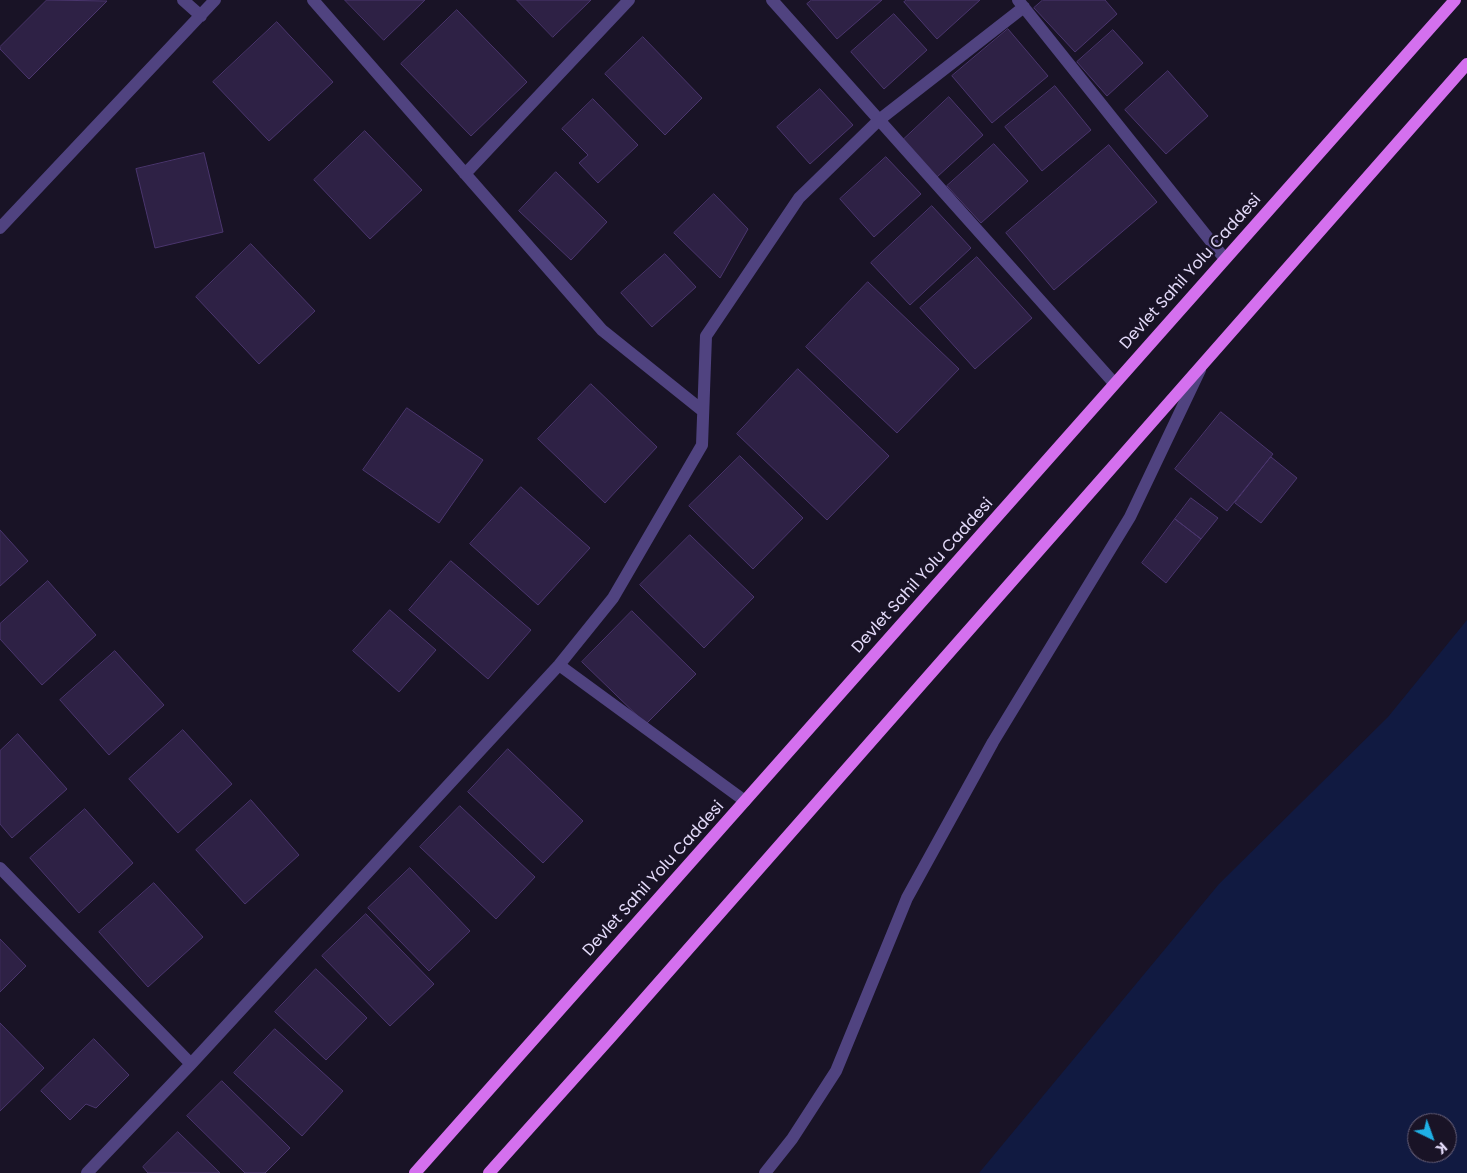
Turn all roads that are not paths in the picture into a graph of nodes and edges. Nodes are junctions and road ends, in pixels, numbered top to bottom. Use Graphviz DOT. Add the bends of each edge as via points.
graph roads {
  1 [pos="183,0"];
  2 [pos="216,0"];
  3 [pos="313,0"];
  4 [pos="630,0"];
  5 [pos="772,0"];
  6 [pos="1455,0"];
  7 [pos="1021,4"];
  8 [pos="201,16"];
  9 [pos="1467,64"];
  10 [pos="879,120"];
  11 [pos="465,174"];
  12 [pos="0,228"];
  13 [pos="1226,259"];
  14 [pos="1202,365"];
  15 [pos="1114,383"];
  16 [pos="703,411"];
  17 [pos="559,665"];
  18 [pos="745,801"];
  19 [pos="0,868"];
  20 [pos="191,1064"];
  21 [pos="87,1173"];
  22 [pos="415,1173"];
  23 [pos="489,1173"];
  24 [pos="765,1173"];
  1 -- 8 [label="street"];
  2 -- 8 [label="street"];
  3 -- 11 [label="street"];
  4 -- 11 [label="street"];
  5 -- 10 [label="street"];
  6 -- 13 [label="main road, Devlet Sahil Yolu Caddesi"];
  7 -- 10 [label="street"];
  7 -- 13 [label="street"];
  8 -- 12 [label="street"];
  9 -- 14 [label="main road"];
  10 -- 15 [label="street"];
  10 -- 16 [label="street" via="799,198 706,336"];
  11 -- 16 [label="street" via="602,330"];
  13 -- 15 [label="main road, Devlet Sahil Yolu Caddesi"];
  14 -- 23 [label="main road"];
  14 -- 24 [label="street" via="1130,517 993,742 907,898 836,1071 792,1139"];
  15 -- 18 [label="main road, Devlet Sahil Yolu Caddesi"];
  16 -- 17 [label="street" via="702,445 613,598"];
  17 -- 18 [label="street"];
  17 -- 20 [label="street"];
  18 -- 22 [label="main road, Devlet Sahil Yolu Caddesi"];
  19 -- 20 [label="street"];
  20 -- 21 [label="street"];
}
